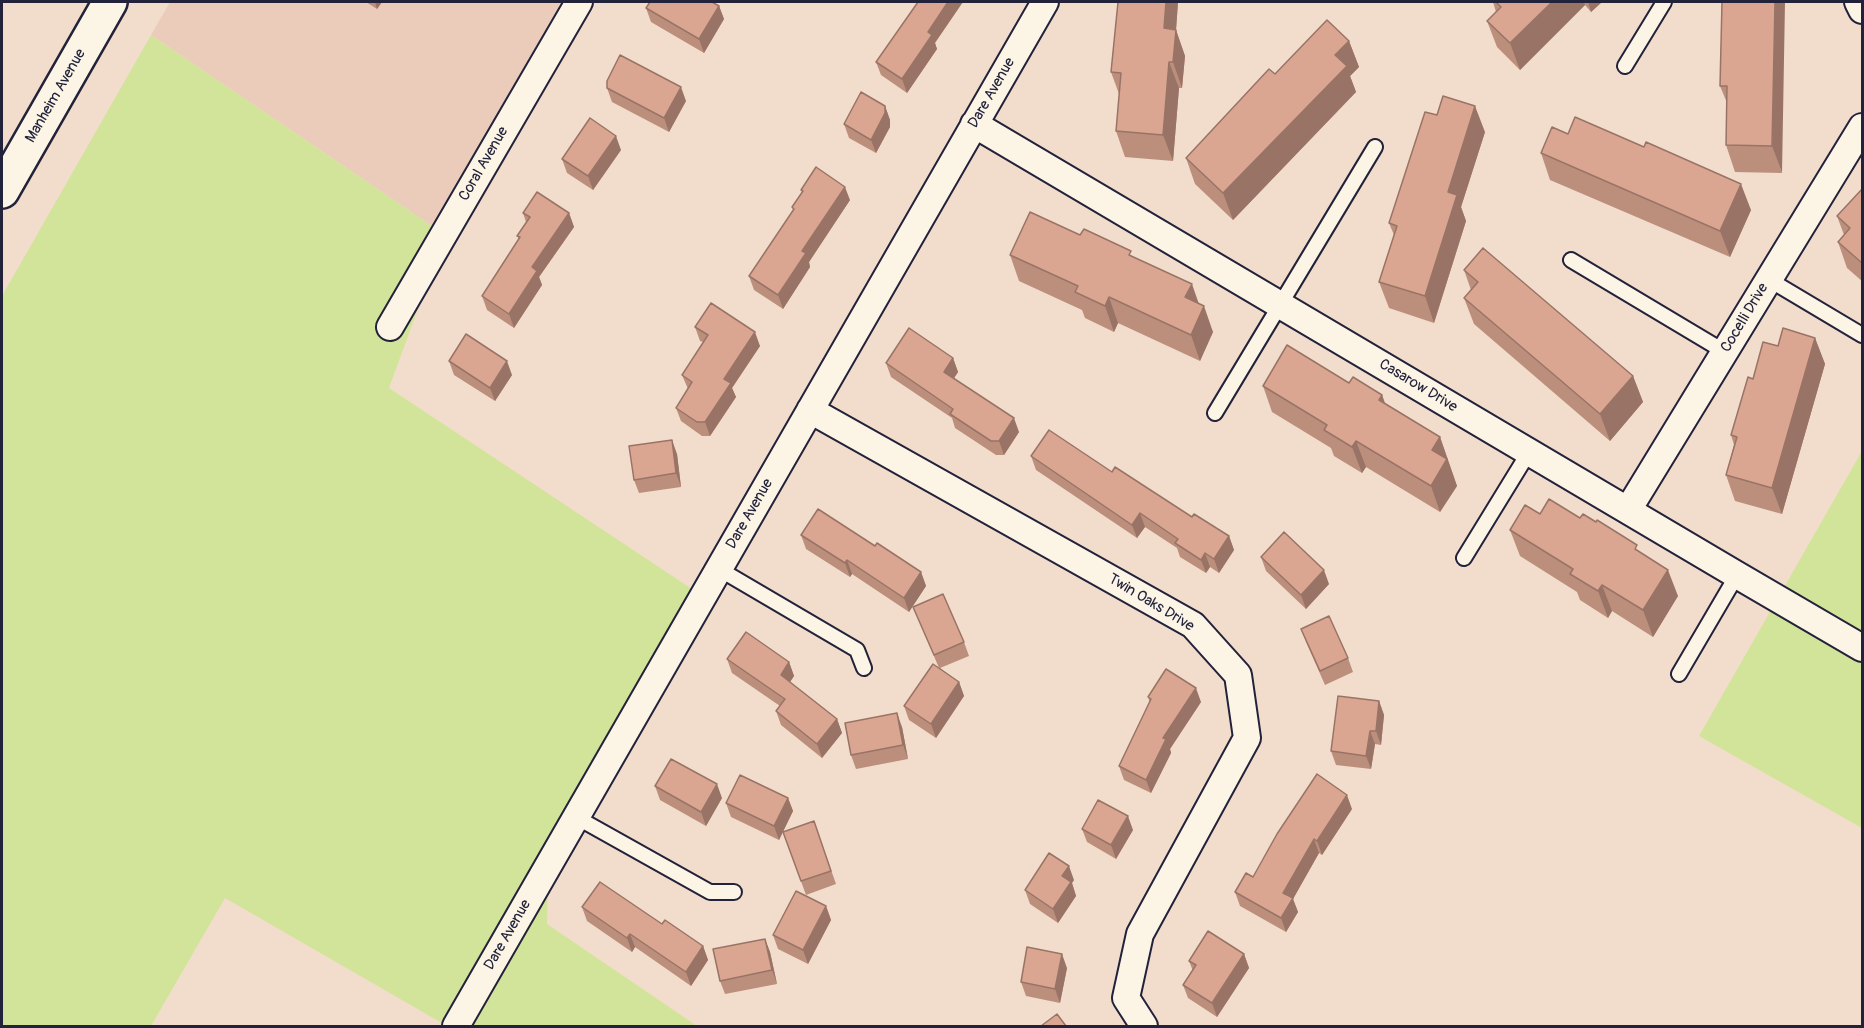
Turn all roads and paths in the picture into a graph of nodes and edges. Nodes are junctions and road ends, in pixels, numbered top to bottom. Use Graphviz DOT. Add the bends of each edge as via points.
graph roads {
  1 [pos="110,2"];
  2 [pos="579,2"];
  3 [pos="1044,2"];
  4 [pos="1664,2"];
  5 [pos="1858,2"];
  6 [pos="1863,10"];
  7 [pos="1625,66"];
  8 [pos="974,124"];
  9 [pos="1863,127"];
  10 [pos="1375,147"];
  11 [pos="2,191"];
  12 [pos="1571,260"];
  13 [pos="1768,279"];
  14 [pos="1280,304"];
  15 [pos="390,327"];
  16 [pos="1863,335"];
  17 [pos="1725,352"];
  18 [pos="810,410"];
  19 [pos="1215,413"];
  20 [pos="1529,452"];
  21 [pos="1629,510"];
  22 [pos="1464,558"];
  23 [pos="719,569"];
  24 [pos="1737,575"];
  25 [pos="1863,648"];
  26 [pos="864,668"];
  27 [pos="1679,674"];
  28 [pos="576,817"];
  29 [pos="734,892"];
  30 [pos="456,1026"];
  31 [pos="1144,1026"];
  1 -- 11 [label="street, Manheim Avenue"];
  2 -- 15 [label="street, Coral Avenue"];
  3 -- 8 [label="street, Dare Avenue"];
  4 -- 7 [label="lane"];
  5 -- 6 [label="street"];
  8 -- 14 [label="street, Casarow Drive"];
  8 -- 18 [label="street, Dare Avenue"];
  9 -- 13 [label="street, Cocelli Drive"];
  10 -- 14 [label="lane"];
  12 -- 17 [label="lane"];
  13 -- 16 [label="lane"];
  13 -- 17 [label="street, Cocelli Drive"];
  14 -- 19 [label="lane"];
  14 -- 20 [label="street, Casarow Drive"];
  17 -- 21 [label="street, Cocelli Drive"];
  18 -- 23 [label="street, Dare Avenue"];
  18 -- 31 [label="street, Twin Oaks Drive" via="1193,625 1238,675 1247,738 1140,934 1126,998"];
  20 -- 21 [label="street, Casarow Drive"];
  20 -- 22 [label="lane"];
  21 -- 24 [label="street, Casarow Drive"];
  23 -- 26 [label="lane" via="857,650"];
  23 -- 28 [label="street, Dare Avenue"];
  24 -- 25 [label="street, Casarow Drive"];
  24 -- 27 [label="lane"];
  28 -- 29 [label="lane" via="710,892"];
  28 -- 30 [label="street, Dare Avenue"];
}
